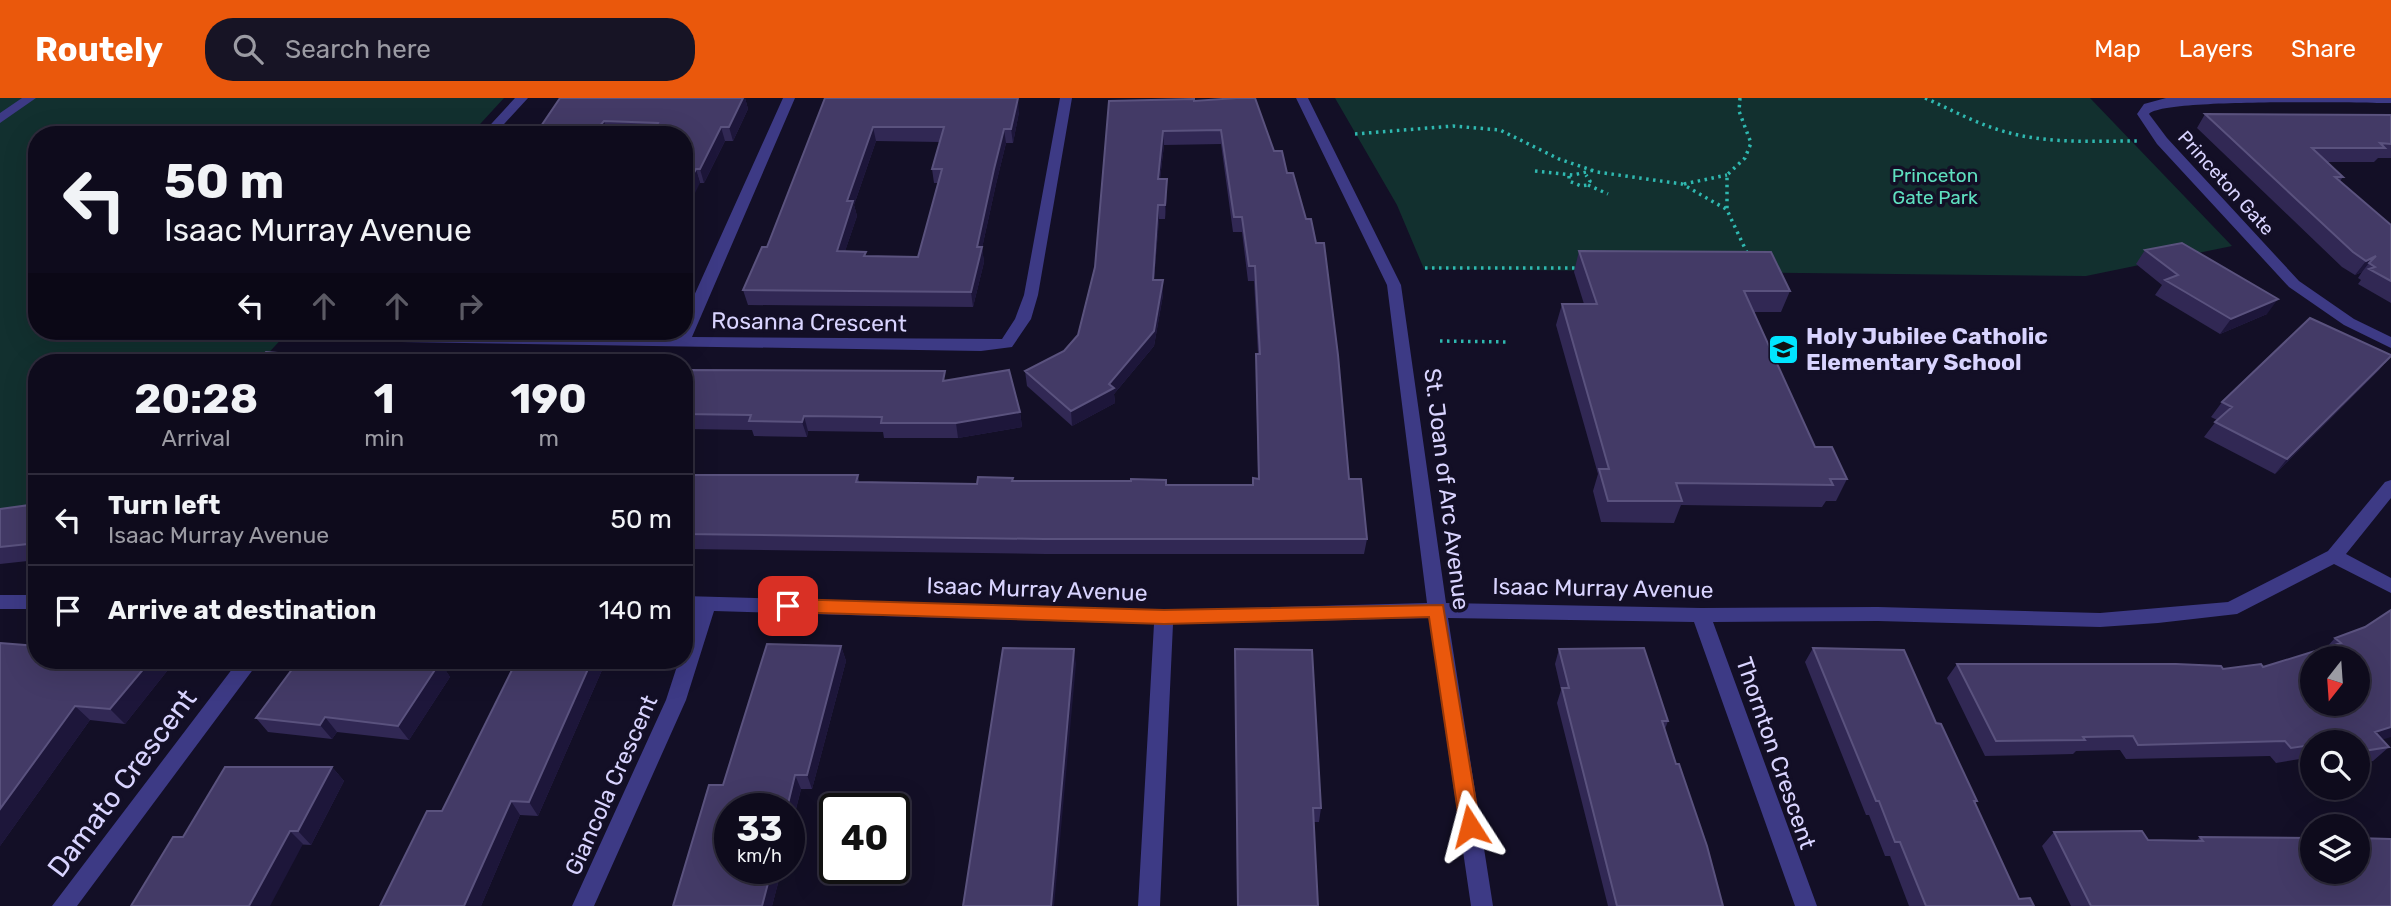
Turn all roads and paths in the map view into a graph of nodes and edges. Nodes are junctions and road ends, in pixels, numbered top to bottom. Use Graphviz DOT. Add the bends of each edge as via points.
graph roads {
  1 [pos="30,98"];
  2 [pos="523,98"];
  3 [pos="789,98"];
  4 [pos="1066,98"];
  5 [pos="1301,98"];
  6 [pos="1740,98"];
  7 [pos="1925,98"];
  8 [pos="2391,99"];
  9 [pos="0,119"];
  10 [pos="496,126"];
  11 [pos="1354,134"];
  12 [pos="2162,141"];
  13 [pos="1592,170"];
  14 [pos="1535,171"];
  15 [pos="1727,175"];
  16 [pos="1569,176"];
  17 [pos="1586,176"];
  18 [pos="1682,184"];
  19 [pos="1588,185"];
  20 [pos="1608,194"];
  21 [pos="1727,210"];
  22 [pos="1424,268"];
  23 [pos="1589,268"];
  24 [pos="1754,268"];
  25 [pos="693,316"];
  26 [pos="541,340"];
  27 [pos="682,340"];
  28 [pos="1440,341"];
  29 [pos="1510,342"];
  30 [pos="681,343"];
  31 [pos="2391,343"];
  32 [pos="2391,486"];
  33 [pos="2334,556"];
  34 [pos="2391,586"];
  35 [pos="0,602"];
  36 [pos="28,602"];
  37 [pos="693,603"];
  38 [pos="707,603"];
  39 [pos="1437,610"];
  40 [pos="1701,615"];
  41 [pos="1164,617"];
  42 [pos="693,647"];
  43 [pos="243,669"];
  44 [pos="686,669"];
  45 [pos="63,906"];
  46 [pos="583,906"];
  47 [pos="1149,906"];
  48 [pos="1482,906"];
  49 [pos="1806,906"];
  1 -- 9 [label="street"];
  2 -- 10 [label="street"];
  3 -- 25 [label="street"];
  4 -- 30 [label="street, Rosanna Crescent" via="1031,295 1007,344"];
  5 -- 39 [label="street, St. Joan of Arc Avenue" via="1394,285"];
  6 -- 15 [label="path" via="1751,143 1745,158"];
  7 -- 12 [label="path" via="1990,127 2021,135"];
  8 -- 12 [label="street, Princeton Gate" via="2162,102 2143,114"];
  11 -- 13 [label="path" via="1453,126 1500,130"];
  12 -- 31 [label="street, Princeton Gate" via="2294,284 2349,322"];
  13 -- 17 [label="path"];
  13 -- 18 [label="path"];
  14 -- 16 [label="path"];
  15 -- 18 [label="path"];
  15 -- 21 [label="path"];
  16 -- 17 [label="path"];
  16 -- 19 [label="path" via="1574,184"];
  17 -- 19 [label="path"];
  18 -- 21 [label="path"];
  19 -- 20 [label="path"];
  21 -- 24 [label="path"];
  22 -- 23 [label="path"];
  26 -- 30 [label="street, Rosanna Crescent"];
  27 -- 30 [label="street"];
  28 -- 29 [label="path"];
  32 -- 33 [label="street, Isaac Murray Avenue"];
  33 -- 34 [label="street"];
  33 -- 40 [label="street, Isaac Murray Avenue" via="2252,600 2230,609 2202,612 2100,620"];
  35 -- 36 [label="street"];
  37 -- 38 [label="street, Isaac Murray Avenue"];
  38 -- 41 [label="street, Isaac Murray Avenue"];
  38 -- 42 [label="street, Giancola Crescent"];
  39 -- 40 [label="street, Isaac Murray Avenue"];
  39 -- 41 [label="street, Isaac Murray Avenue"];
  39 -- 48 [label="street, St. Joan of Arc Avenue"];
  40 -- 49 [label="street, Thornton Crescent"];
  41 -- 47 [label="street"];
  43 -- 45 [label="street, Damato Crescent"];
  44 -- 46 [label="street, Giancola Crescent"];
}
